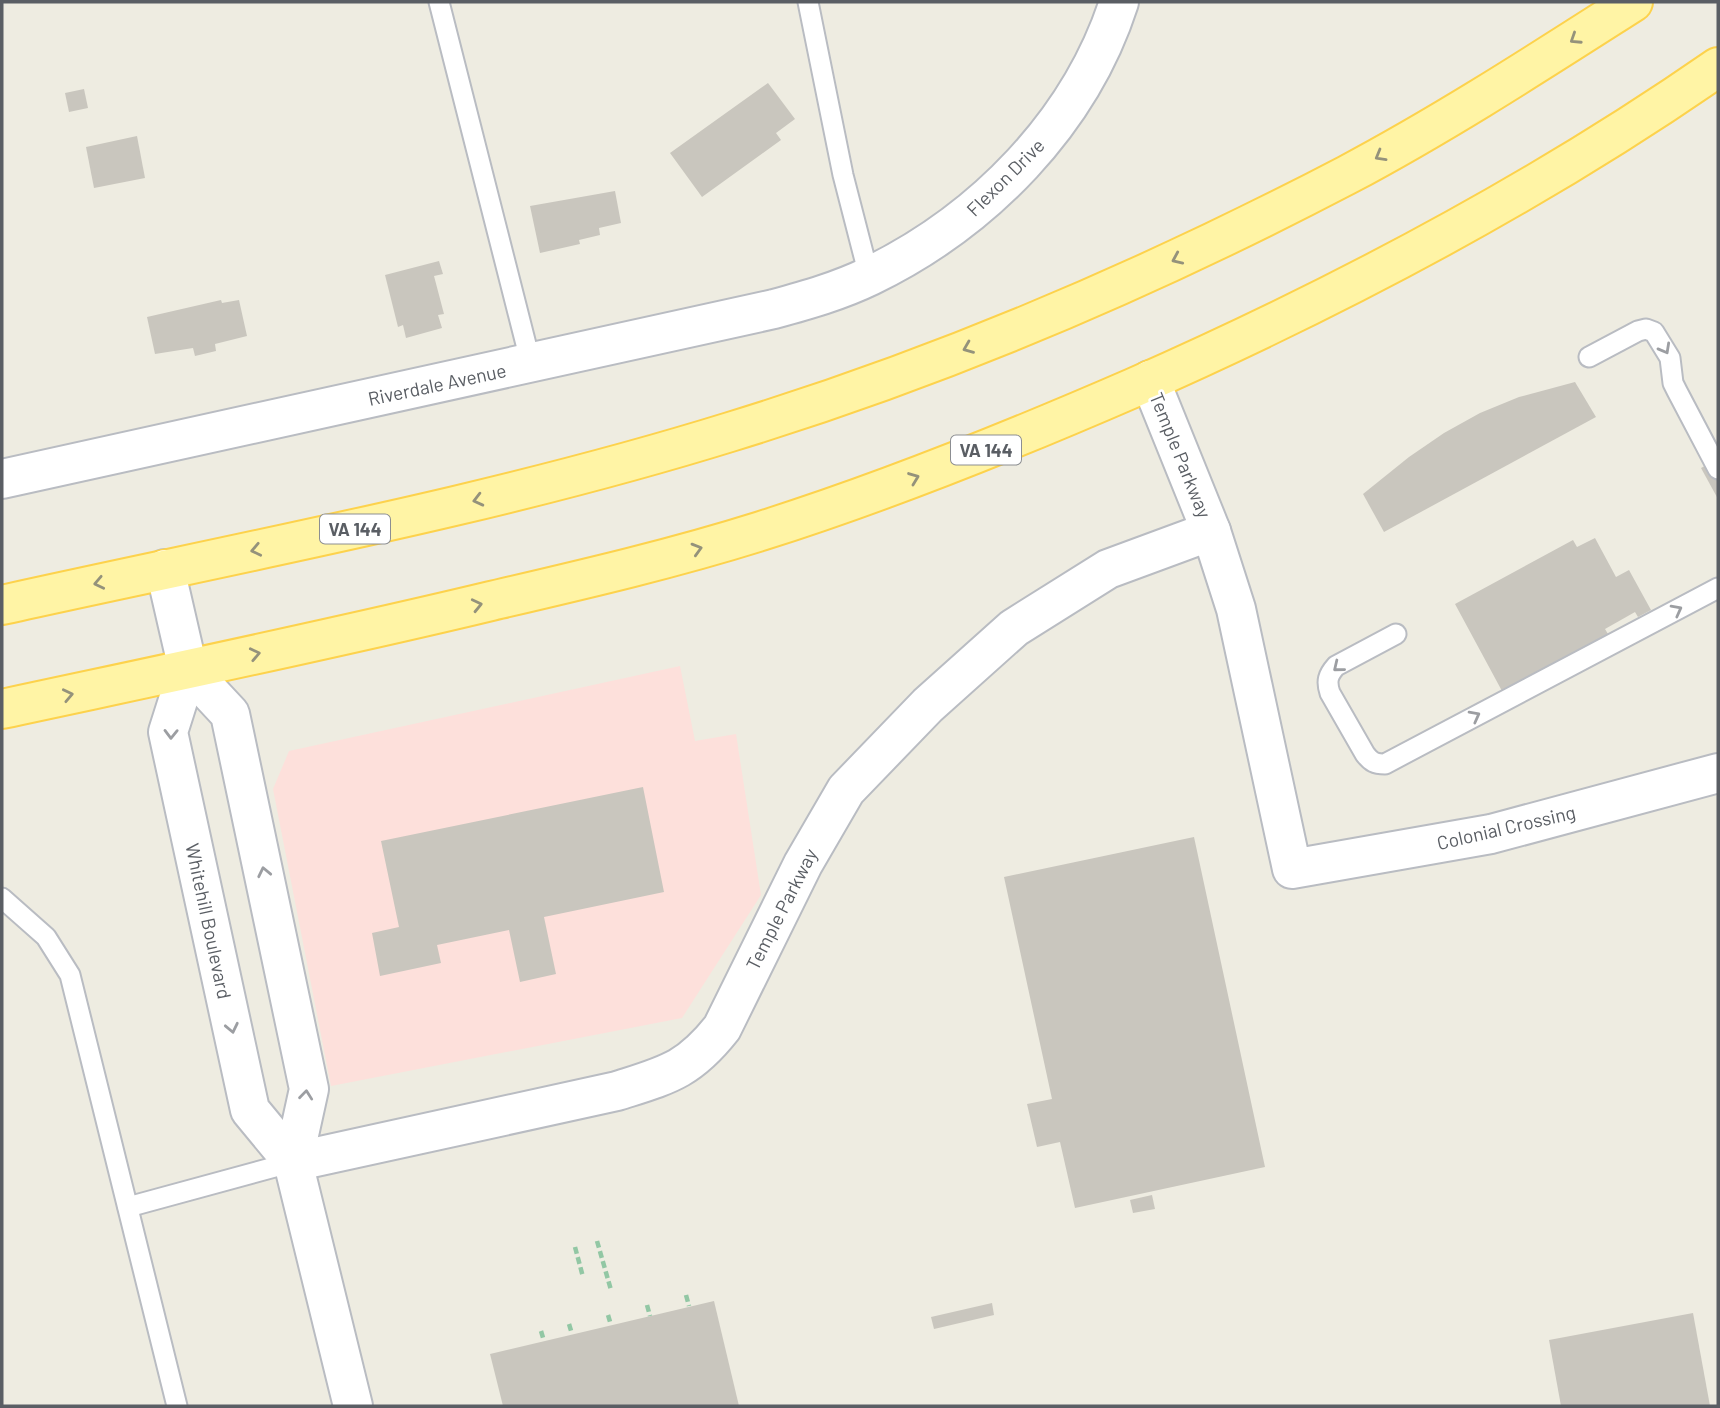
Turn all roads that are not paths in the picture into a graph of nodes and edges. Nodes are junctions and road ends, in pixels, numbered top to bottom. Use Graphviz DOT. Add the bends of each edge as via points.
graph roads {
  1 [pos="439,2"];
  2 [pos="808,2"];
  3 [pos="1119,2"];
  4 [pos="1633,2"];
  5 [pos="1718,67"];
  6 [pos="869,276"];
  7 [pos="1589,357"];
  8 [pos="531,364"];
  9 [pos="1150,380"];
  10 [pos="1718,468"];
  11 [pos="2,479"];
  12 [pos="1211,531"];
  13 [pos="165,569"];
  14 [pos="1718,588"];
  15 [pos="2,605"];
  16 [pos="1396,634"];
  17 [pos="188,669"];
  18 [pos="2,709"];
  19 [pos="1718,773"];
  20 [pos="1292,869"];
  21 [pos="2,898"];
  22 [pos="293,1162"];
  23 [pos="128,1207"];
  24 [pos="177,1406"];
  25 [pos="353,1406"];
  1 -- 8 [label="lane"];
  2 -- 6 [label="lane"];
  3 -- 6 [label="street, Flexon Drive" via="1087,73 1052,129 1020,168 955,224"];
  4 -- 13 [label="main road, VA 144, one-way" via="1351,173 1210,244 921,367 734,431 594,472 376,525"];
  5 -- 9 [label="main road, VA 144" via="1539,182 1370,276"];
  6 -- 8 [label="street, Riverdale Avenue" via="774,309"];
  7 -- 10 [label="lane, one-way" via="1638,331 1654,331 1670,358 1676,391"];
  8 -- 11 [label="street, Riverdale Avenue"];
  9 -- 12 [label="street, Temple Parkway"];
  17 -- 9 [label="main road, VA 144, one-way" via="602,575 760,531 910,480"];
  12 -- 20 [label="street, Temple Parkway" via="1236,609"];
  12 -- 22 [label="street, Temple Parkway" via="1108,569 1014,628 928,705 846,790 803,864 722,1028 691,1061 669,1074 617,1091"];
  13 -- 15 [label="main road, VA 144, one-way"];
  13 -- 17 [label="street"];
  16 -- 14 [label="lane, one-way" via="1328,674 1330,693 1364,754 1377,764 1385,764"];
  18 -- 17 [label="main road, VA 144, one-way"];
  22 -- 17 [label="street, Whitehill Boulevard, one-way" via="309,1089 240,759 230,714"];
  17 -- 22 [label="street, Whitehill Boulevard, one-way" via="168,732 250,1110"];
  19 -- 20 [label="street, Colonial Crossing" via="1491,834"];
  21 -- 23 [label="lane" via="46,937 70,975"];
  22 -- 23 [label="lane"];
  22 -- 25 [label="street, Whitehill Boulevard"];
  23 -- 24 [label="lane"];
}
